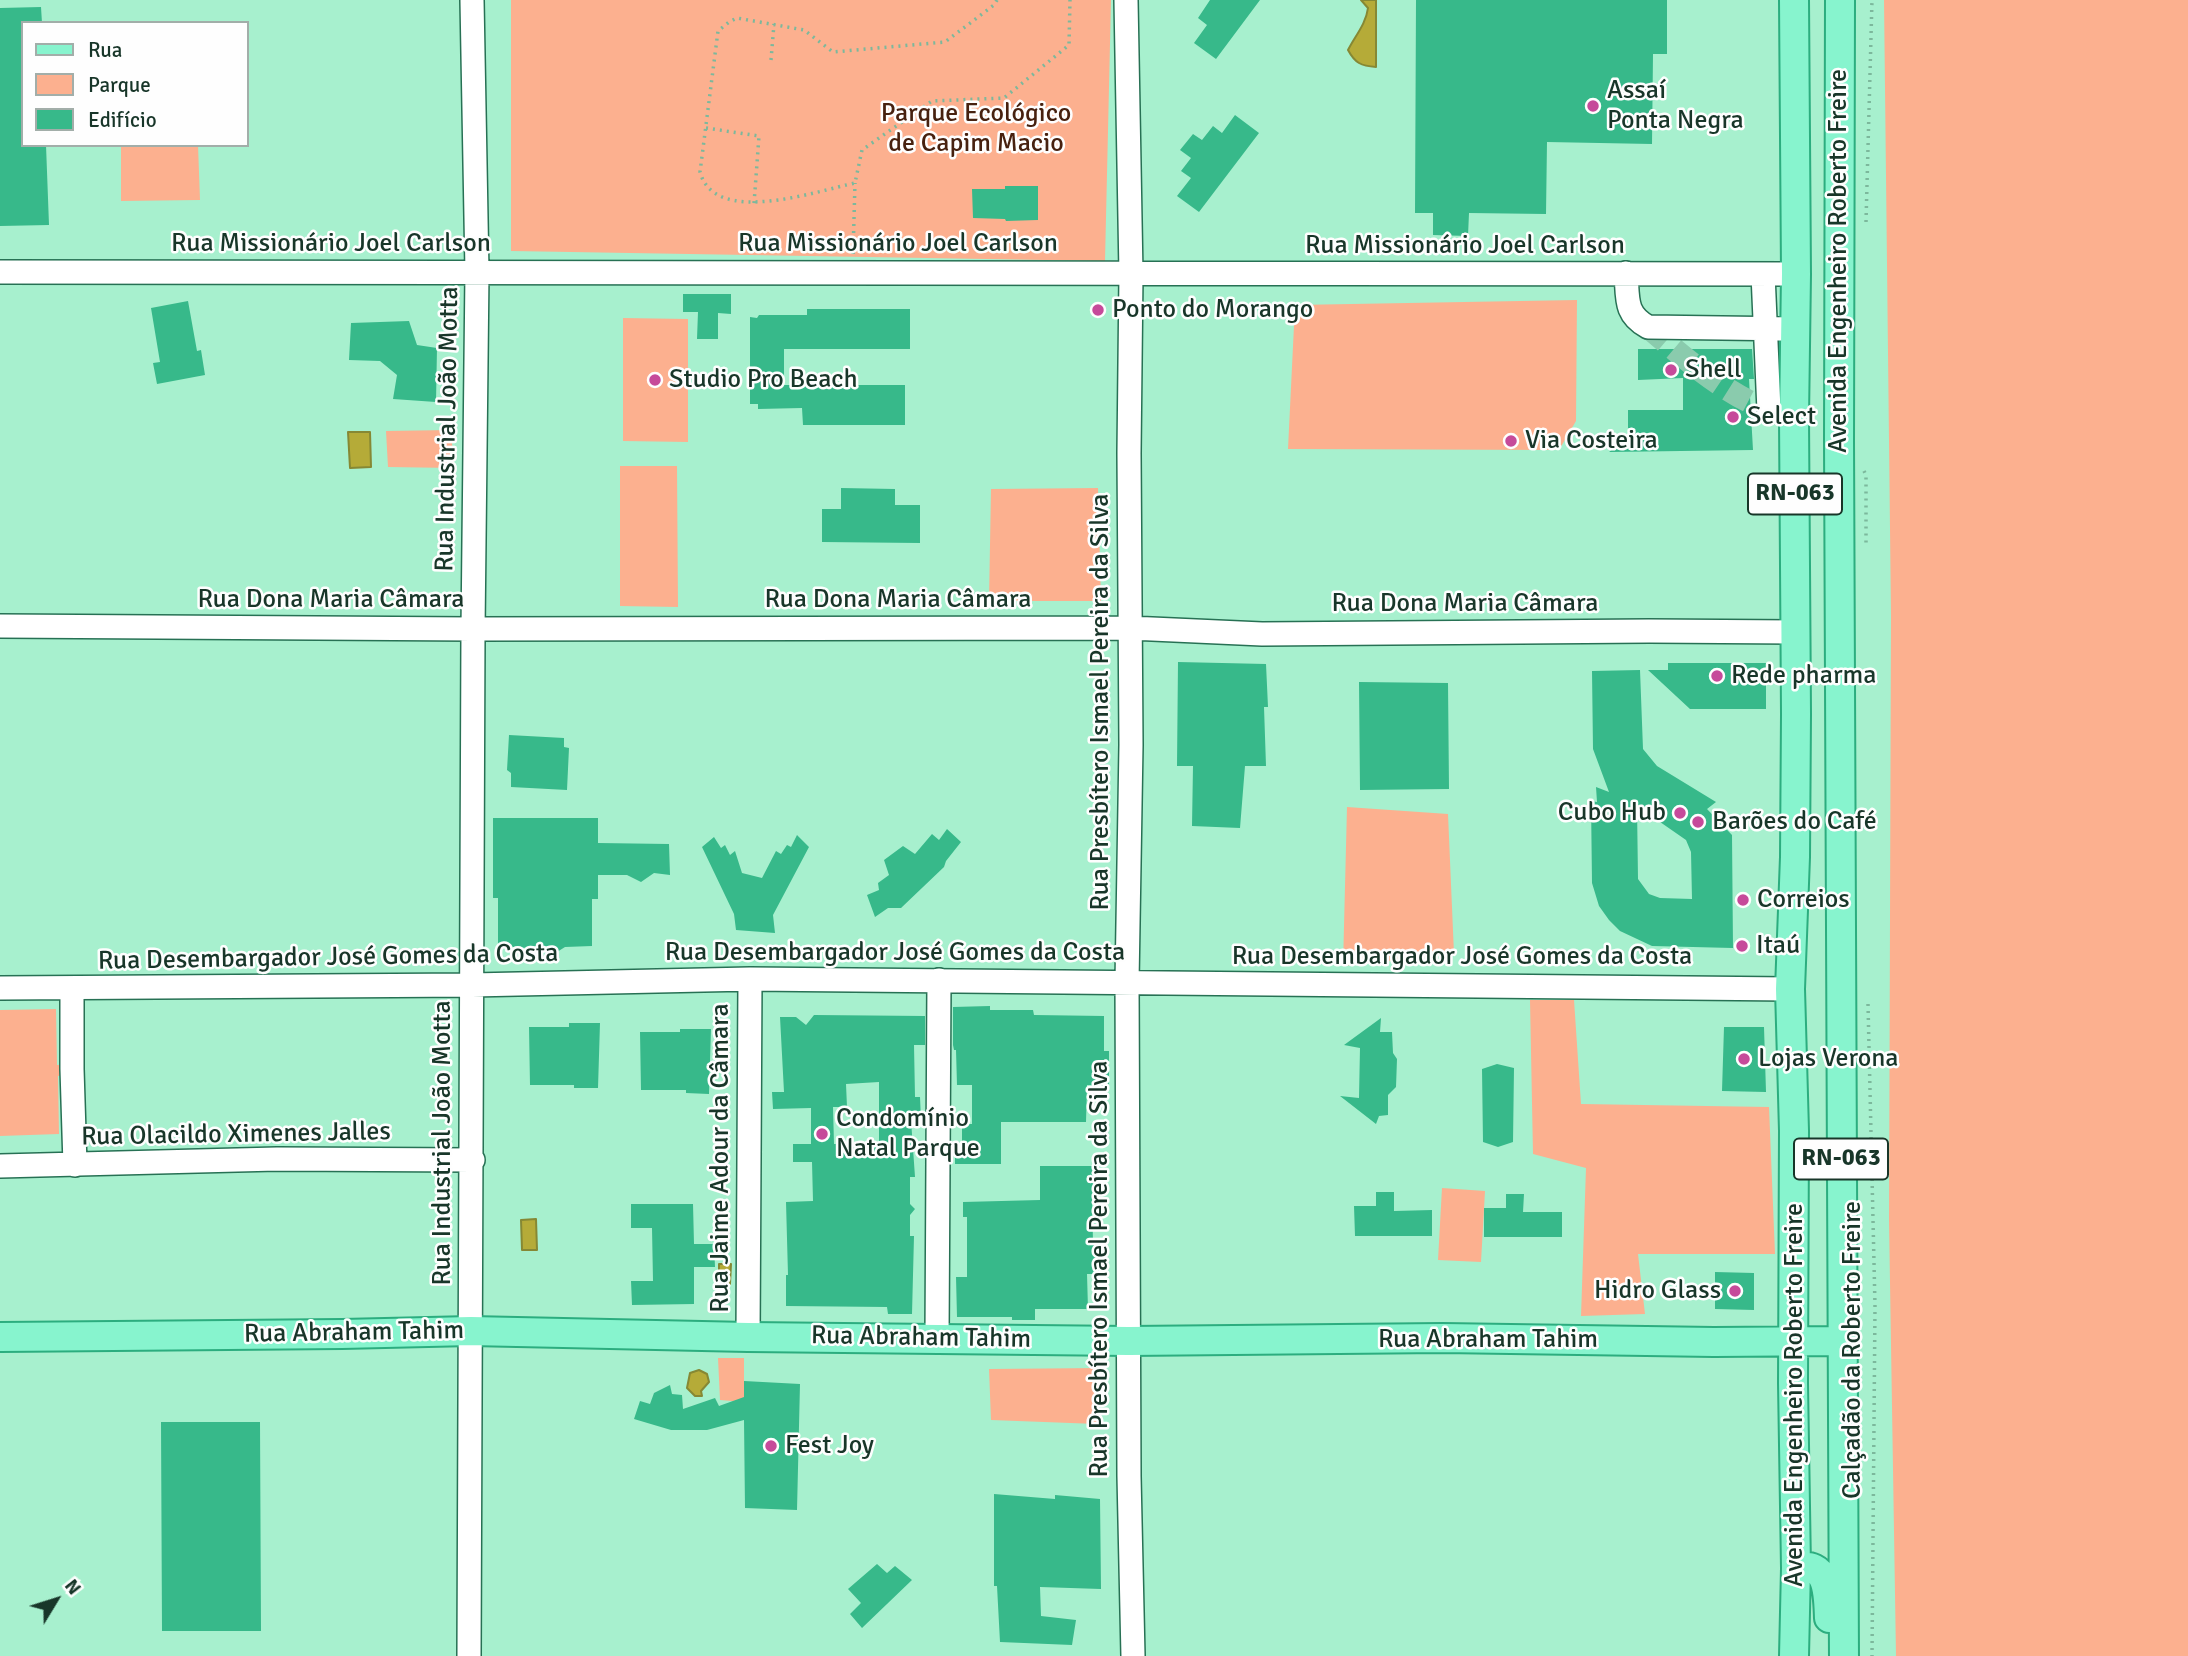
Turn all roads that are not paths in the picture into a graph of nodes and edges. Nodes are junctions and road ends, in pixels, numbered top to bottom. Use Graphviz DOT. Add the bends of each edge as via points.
graph roads {
  1 [pos="472,0"];
  2 [pos="1126,0"];
  3 [pos="1794,0"];
  4 [pos="1839,0"];
  5 [pos="0,272"];
  6 [pos="477,272"];
  7 [pos="1626,273"];
  8 [pos="1130,274"];
  9 [pos="1763,274"];
  10 [pos="1796,274"];
  11 [pos="1765,328"];
  12 [pos="1795,329"];
  13 [pos="1769,411"];
  14 [pos="0,626"];
  15 [pos="1130,628"];
  16 [pos="473,629"];
  17 [pos="1796,632"];
  18 [pos="750,979"];
  19 [pos="939,980"];
  20 [pos="1127,982"];
  21 [pos="472,985"];
  22 [pos="0,988"];
  23 [pos="72,988"];
  24 [pos="1790,989"];
  25 [pos="472,1160"];
  26 [pos="0,1166"];
  27 [pos="75,1166"];
  28 [pos="471,1331"];
  29 [pos="0,1336"];
  30 [pos="748,1337"];
  31 [pos="937,1338"];
  32 [pos="1129,1341"];
  33 [pos="1794,1341"];
  34 [pos="1843,1341"];
  35 [pos="1796,1568"];
  36 [pos="469,1656"];
  37 [pos="1133,1656"];
  38 [pos="1794,1656"];
  39 [pos="1831,1656"];
  40 [pos="1844,1656"];
  1 -- 6 [label="street, Rua Industrial João Motta"];
  2 -- 8 [label="street, Rua Presbítero Ismael Pereira da Silva"];
  3 -- 10 [label="main road, Avenida Engenheiro Roberto Freire / RN-063"];
  4 -- 34 [label="main road, Avenida Engenheiro Roberto Freire / RN-063"];
  5 -- 6 [label="street, Rua Missionário Joel Carlson"];
  6 -- 8 [label="street, Rua Missionário Joel Carlson"];
  6 -- 16 [label="street, Rua Industrial João Motta"];
  7 -- 8 [label="street, Rua Missionário Joel Carlson"];
  7 -- 9 [label="street, Rua Missionário Joel Carlson"];
  7 -- 11 [label="street" via="1629,308 1648,327"];
  8 -- 15 [label="street, Rua Presbítero Ismael Pereira da Silva"];
  9 -- 10 [label="street, Rua Missionário Joel Carlson"];
  9 -- 11 [label="street"];
  10 -- 12 [label="main road, Avenida Engenheiro Roberto Freire / RN-063"];
  11 -- 12 [label="street"];
  11 -- 13 [label="street"];
  12 -- 17 [label="main road, Avenida Engenheiro Roberto Freire / RN-063"];
  14 -- 16 [label="street, Rua Dona Maria Câmara"];
  15 -- 16 [label="street, Rua Dona Maria Câmara"];
  15 -- 17 [label="street, Rua Dona Maria Câmara" via="1262,634"];
  15 -- 20 [label="street, Rua Presbítero Ismael Pereira da Silva"];
  16 -- 21 [label="street, Rua Industrial João Motta"];
  17 -- 24 [label="main road, Avenida Engenheiro Roberto Freire / RN-063"];
  18 -- 19 [label="street, Rua Desembargador José Gomes da Costa"];
  18 -- 21 [label="street, Rua Desembargador José Gomes da Costa"];
  18 -- 30 [label="street, Rua Jaime Adour da Câmara"];
  19 -- 20 [label="street, Rua Desembargador José Gomes da Costa"];
  19 -- 31 [label="street"];
  20 -- 24 [label="street, Rua Desembargador José Gomes da Costa"];
  20 -- 32 [label="street, Rua Presbítero Ismael Pereira da Silva"];
  21 -- 23 [label="street, Rua Desembargador José Gomes da Costa"];
  21 -- 25 [label="street, Rua Industrial João Motta"];
  22 -- 23 [label="street, Rua Desembargador José Gomes da Costa"];
  23 -- 27 [label="street"];
  24 -- 33 [label="main road, Avenida Engenheiro Roberto Freire / RN-063"];
  25 -- 27 [label="street, Rua Olacildo Ximenes Jalles" via="264,1159"];
  25 -- 28 [label="street, Rua Industrial João Motta"];
  26 -- 27 [label="street, Rua Olacildo Ximenes Jalles"];
  28 -- 29 [label="main road, Rua Abraham Tahim"];
  28 -- 30 [label="main road, Rua Abraham Tahim"];
  28 -- 36 [label="street, Rua Industrial João Motta"];
  30 -- 31 [label="main road, Rua Abraham Tahim"];
  31 -- 32 [label="main road, Rua Abraham Tahim"];
  32 -- 33 [label="main road, Rua Abraham Tahim"];
  32 -- 37 [label="street, Rua Presbítero Ismael Pereira da Silva"];
  33 -- 34 [label="main road, Rua Abraham Tahim"];
  33 -- 35 [label="main road, Avenida Engenheiro Roberto Freire / RN-063"];
  34 -- 40 [label="main road, Avenida Engenheiro Roberto Freire / RN-063"];
  35 -- 38 [label="main road, Avenida Engenheiro Roberto Freire / RN-063"];
  35 -- 39 [label="main road" via="1807,1565 1825,1581"];
}
